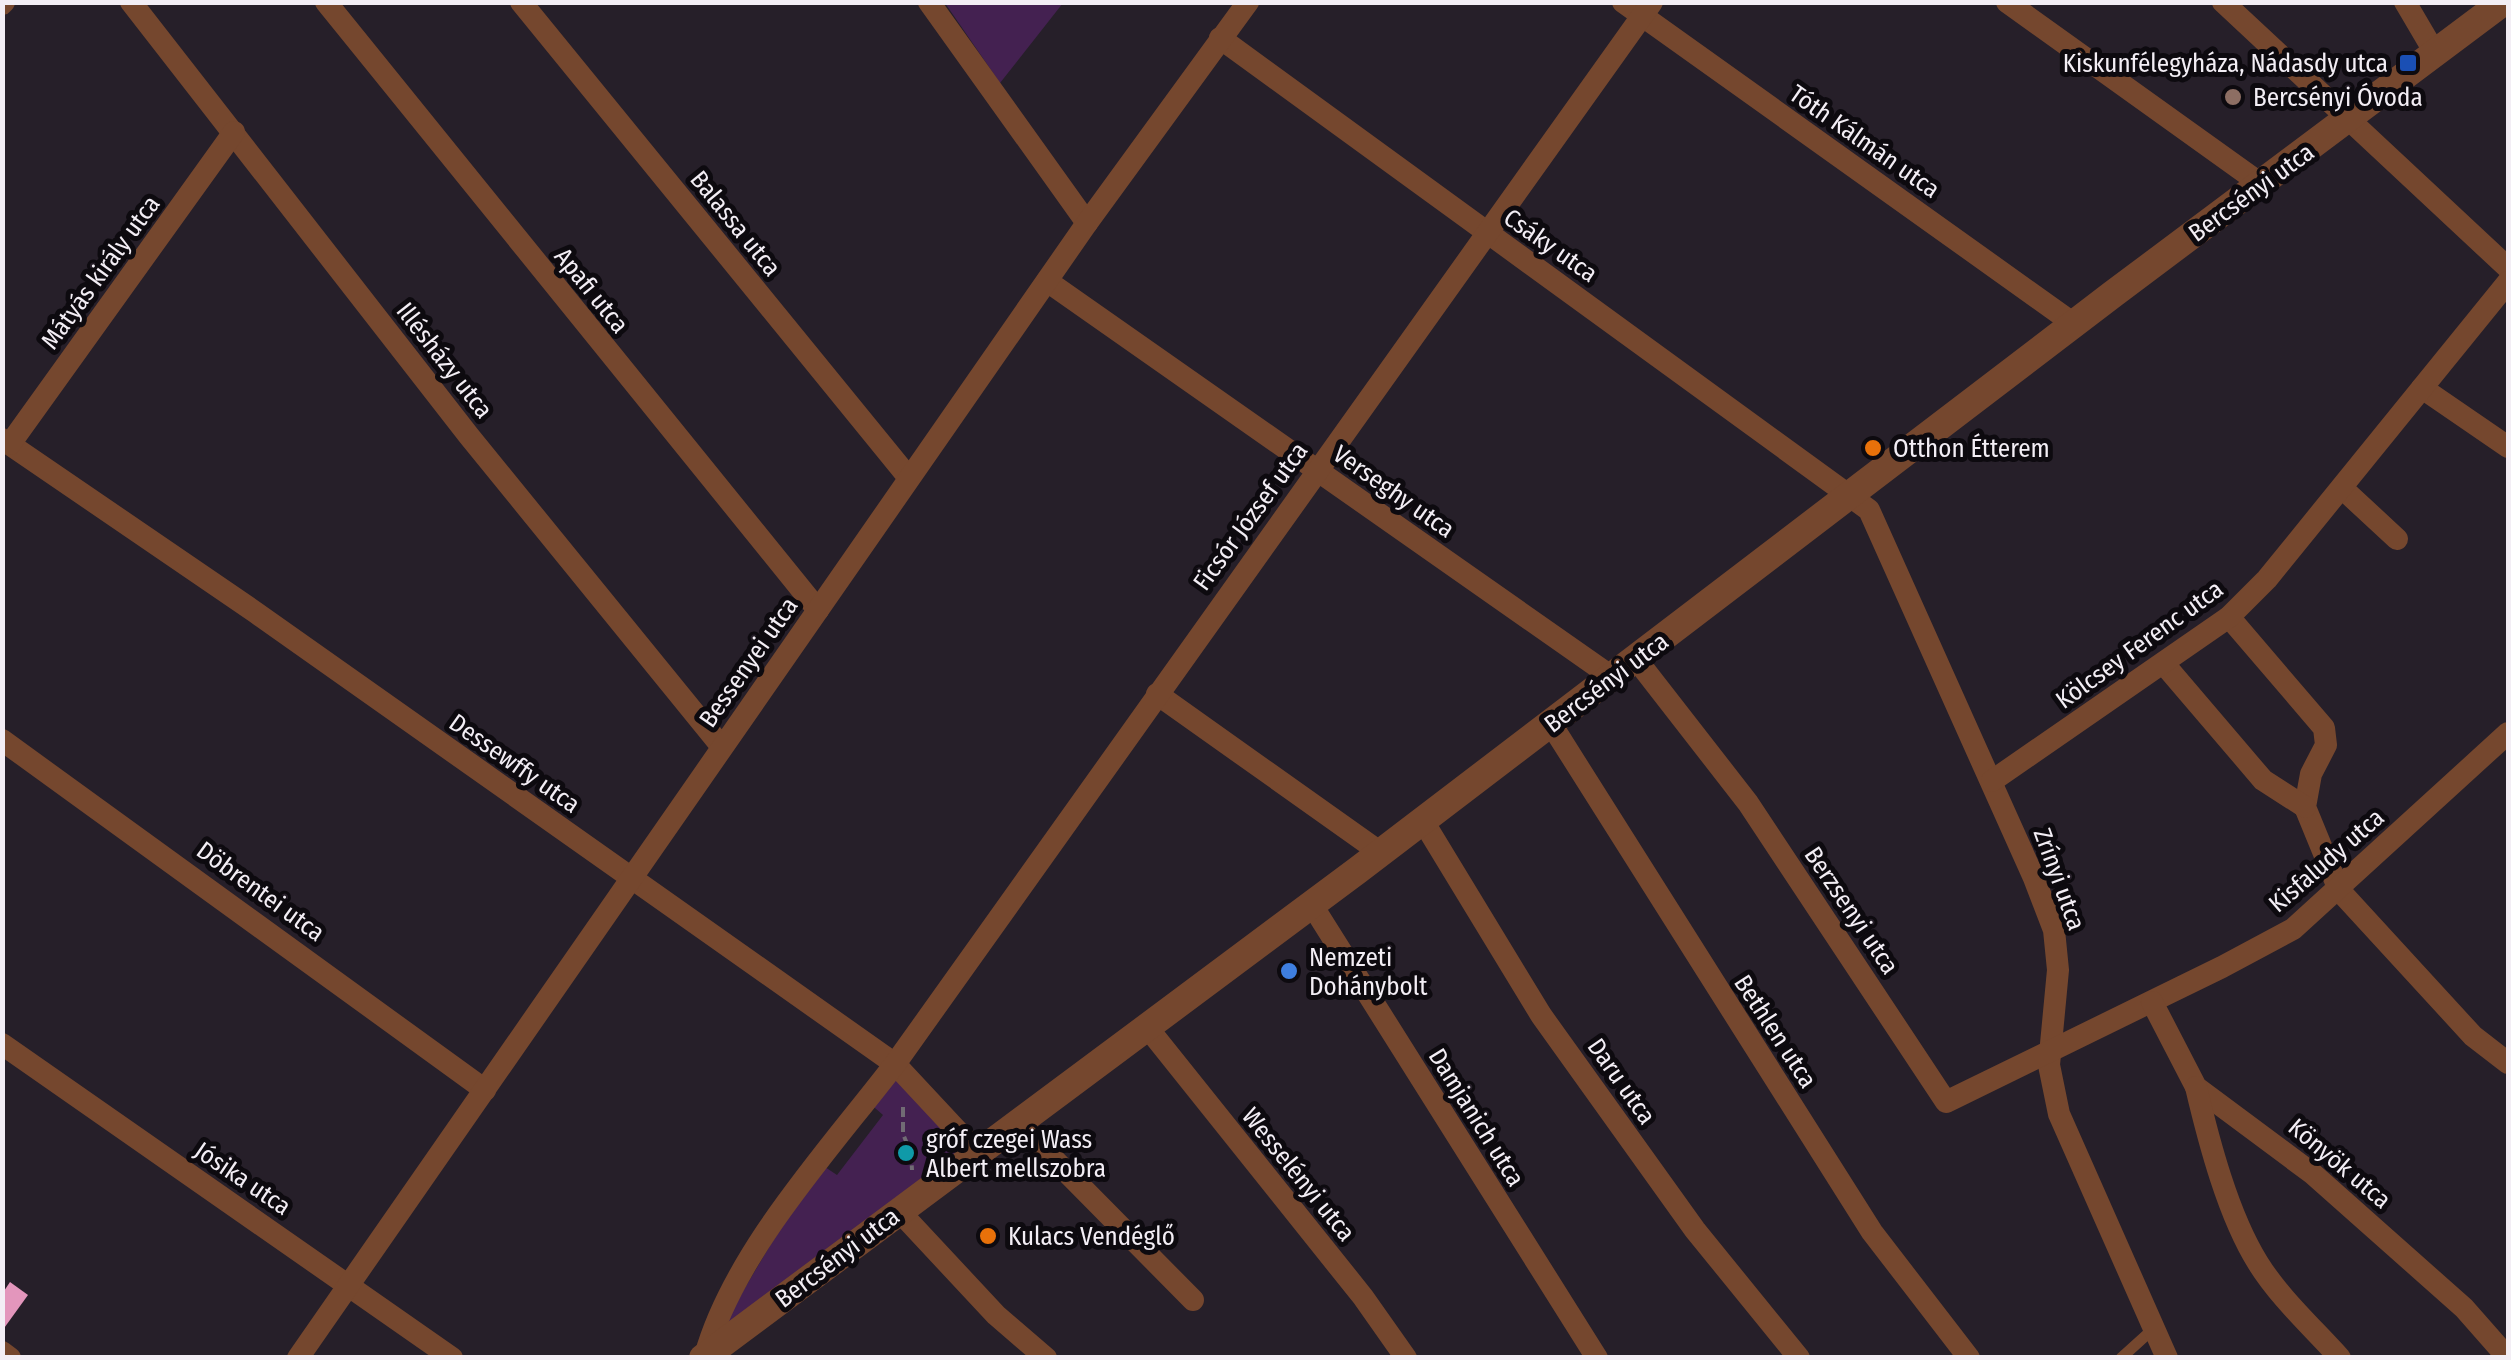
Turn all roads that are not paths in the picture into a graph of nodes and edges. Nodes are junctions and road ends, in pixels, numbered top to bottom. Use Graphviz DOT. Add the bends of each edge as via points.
graph roads {
  1 [pos="131,2"];
  2 [pos="326,2"];
  3 [pos="520,2"];
  4 [pos="929,2"];
  5 [pos="1248,2"];
  6 [pos="2007,2"];
  7 [pos="2223,2"];
  8 [pos="2405,2"];
  9 [pos="2503,2"];
  10 [pos="1639,7"];
  11 [pos="1220,38"];
  12 [pos="2436,53"];
  13 [pos="2350,120"];
  14 [pos="234,132"];
  15 [pos="2261,184"];
  16 [pos="1087,222"];
  17 [pos="1488,234"];
  18 [pos="2508,268"];
  19 [pos="1047,280"];
  20 [pos="2508,282"];
  21 [pos="2074,324"];
  22 [pos="2422,388"];
  23 [pos="6,441"];
  24 [pos="2508,446"];
  25 [pos="1316,470"];
  26 [pos="909,478"];
  27 [pos="2342,488"];
  28 [pos="1851,494"];
  29 [pos="2397,539"];
  30 [pos="818,610"];
  31 [pos="2228,617"];
  32 [pos="1636,659"];
  33 [pos="2164,664"];
  34 [pos="1612,677"];
  35 [pos="1157,694"];
  36 [pos="1551,724"];
  37 [pos="2508,733"];
  38 [pos="2,740"];
  39 [pos="722,747"];
  40 [pos="1992,781"];
  41 [pos="2305,807"];
  42 [pos="1423,821"];
  43 [pos="1381,853"];
  44 [pos="631,879"];
  45 [pos="2339,890"];
  46 [pos="1312,905"];
  47 [pos="2152,1002"];
  48 [pos="1146,1028"];
  49 [pos="2,1044"];
  50 [pos="2050,1050"];
  51 [pos="2508,1063"];
  52 [pos="890,1072"];
  53 [pos="2196,1087"];
  54 [pos="485,1090"];
  55 [pos="1018,1123"];
  56 [pos="978,1153"];
  57 [pos="899,1211"];
  58 [pos="350,1284"];
  59 [pos="1192,1300"];
  60 [pos="2152,1330"];
  61 [pos="2,1352"];
  62 [pos="704,1357"];
  63 [pos="10,1358"];
  64 [pos="298,1358"];
  65 [pos="452,1358"];
  66 [pos="1046,1358"];
  67 [pos="1406,1358"];
  68 [pos="1597,1358"];
  69 [pos="1799,1358"];
  70 [pos="1969,1358"];
  71 [pos="2122,1358"];
  72 [pos="2167,1358"];
  73 [pos="2340,1358"];
  74 [pos="2508,1358"];
  1 -- 14 [label="street, Illésházy utca"];
  2 -- 30 [label="street, Apafi utca"];
  3 -- 26 [label="street, Balassa utca"];
  4 -- 16 [label="street"];
  5 -- 11 [label="street, Bessenyei utca"];
  6 -- 15 [label="street"];
  7 -- 13 [label="street"];
  8 -- 12 [label="street"];
  9 -- 12 [label="street, Bercsényi utca"];
  10 -- 17 [label="street, Ficsór József utca"];
  10 -- 21 [label="street, Tóth Kálmán utca"];
  11 -- 16 [label="street, Bessenyei utca"];
  11 -- 17 [label="street, Csáky utca"];
  12 -- 13 [label="street, Bercsényi utca"];
  13 -- 15 [label="street, Bercsényi utca"];
  13 -- 18 [label="street"];
  14 -- 23 [label="street, Mátyás király utca"];
  14 -- 39 [label="street, Illésházy utca"];
  15 -- 21 [label="street, Bercsényi utca"];
  16 -- 19 [label="street, Bessenyei utca"];
  17 -- 25 [label="street, Ficsór József utca"];
  17 -- 28 [label="street, Csáky utca"];
  19 -- 25 [label="street, Verseghy utca"];
  19 -- 26 [label="street, Bessenyei utca"];
  20 -- 22 [label="street, Kölcsey Ferenc utca"];
  21 -- 28 [label="street, Bercsényi utca"];
  22 -- 24 [label="street"];
  22 -- 27 [label="street, Kölcsey Ferenc utca"];
  23 -- 44 [label="street, Dessewffy utca"];
  25 -- 34 [label="street, Verseghy utca"];
  25 -- 35 [label="street, Ficsór József utca"];
  26 -- 30 [label="street, Bessenyei utca"];
  27 -- 29 [label="street"];
  27 -- 31 [label="street, Kölcsey Ferenc utca"];
  28 -- 32 [label="street, Bercsényi utca"];
  28 -- 40 [label="street, Zrínyi utca" via="1869,510"];
  30 -- 39 [label="street, Bessenyei utca"];
  31 -- 33 [label="street, Kölcsey Ferenc utca"];
  31 -- 41 [label="street" via="2324,728 2326,744"];
  32 -- 34 [label="street, Bercsényi utca"];
  32 -- 50 [label="street, Berzsenyi utca" via="1748,803 1946,1102"];
  33 -- 40 [label="street, Kölcsey Ferenc utca"];
  33 -- 41 [label="street" via="2263,780"];
  34 -- 36 [label="street, Bercsényi utca"];
  35 -- 43 [label="street"];
  35 -- 52 [label="street, Ficsór József utca"];
  36 -- 42 [label="street, Bercsényi utca"];
  36 -- 70 [label="street, Bethlen utca" via="1872,1232"];
  37 -- 45 [label="street, Kisfaludy utca"];
  38 -- 54 [label="street, Döbrentei utca"];
  39 -- 44 [label="street, Bessenyei utca"];
  40 -- 50 [label="street, Zrínyi utca" via="2054,930 2058,970"];
  41 -- 45 [label="street"];
  42 -- 43 [label="street, Bercsényi utca"];
  42 -- 69 [label="street, Daru utca" via="1541,1015 1694,1230"];
  43 -- 46 [label="street, Bercsényi utca"];
  44 -- 52 [label="street, Dessewffy utca"];
  44 -- 54 [label="street, Bessenyei utca"];
  45 -- 47 [label="street, Kisfaludy utca" via="2293,929"];
  45 -- 51 [label="street" via="2473,1036"];
  46 -- 48 [label="street, Bercsényi utca"];
  46 -- 68 [label="street, Damjanich utca"];
  47 -- 50 [label="street, Kisfaludy utca"];
  47 -- 53 [label="street, Könyök utca"];
  48 -- 55 [label="street, Bercsényi utca"];
  48 -- 67 [label="street, Wesselényi utca"];
  49 -- 58 [label="street, Jósika utca"];
  50 -- 60 [label="street, Zrínyi utca" via="2059,1114"];
  52 -- 56 [label="street, Dessewffy utca"];
  52 -- 62 [label="street, Bercsényi utca" via="773,1222 722,1308"];
  53 -- 73 [label="street" via="2247,1243"];
  53 -- 74 [label="street, Könyök utca" via="2313,1174 2464,1308"];
  54 -- 58 [label="street, Bessenyei utca"];
  55 -- 56 [label="street, Bercsényi utca"];
  55 -- 59 [label="street"];
  56 -- 57 [label="street, Bercsényi utca"];
  57 -- 62 [label="street, Bercsényi utca"];
  57 -- 66 [label="street"];
  58 -- 64 [label="street, Bessenyei utca"];
  58 -- 65 [label="street, Jósika utca"];
  60 -- 71 [label="lane"];
  60 -- 72 [label="street, Zrínyi utca"];
  61 -- 63 [label="street"];
}
